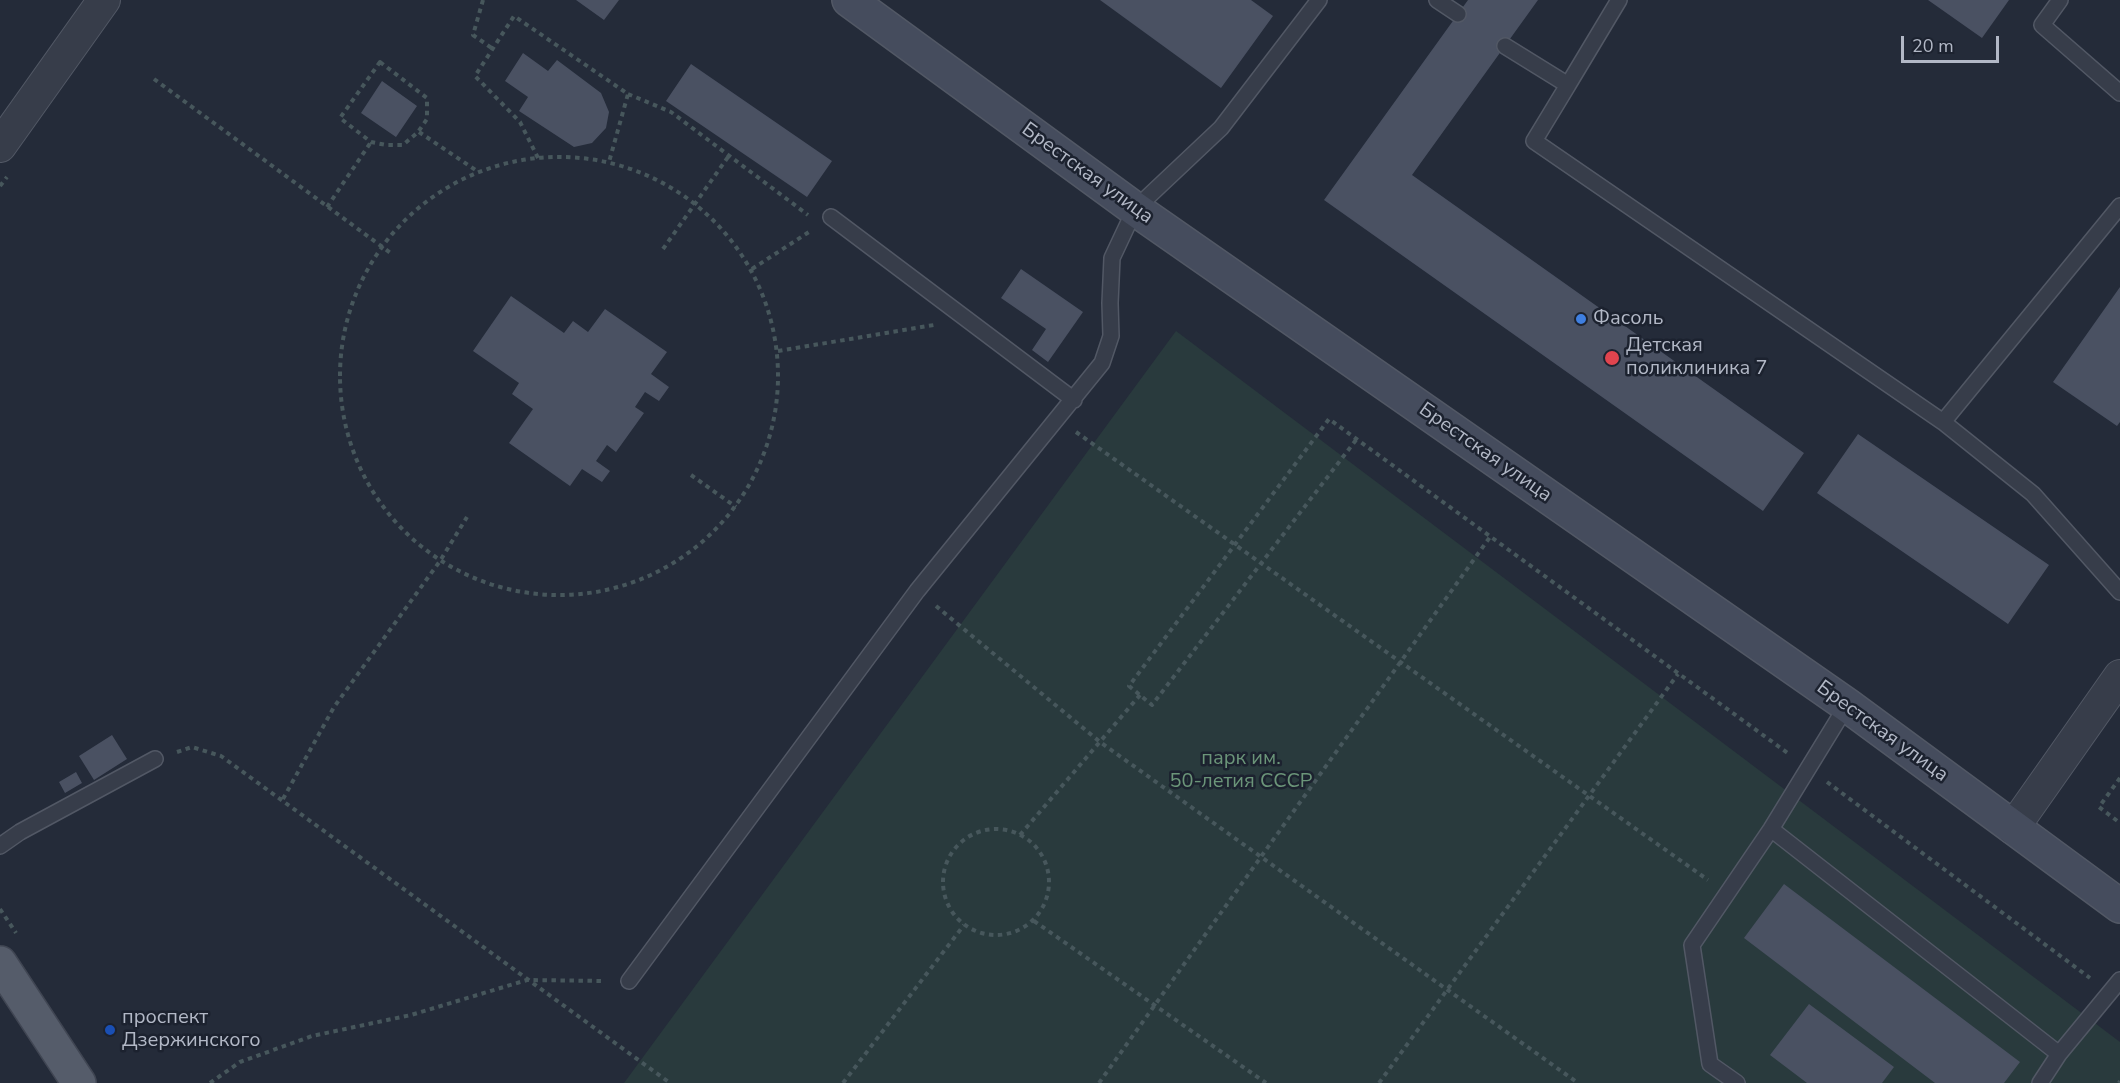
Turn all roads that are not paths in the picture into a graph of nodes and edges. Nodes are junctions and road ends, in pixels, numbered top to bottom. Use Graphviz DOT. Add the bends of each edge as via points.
graph roads {
  1 [pos="104,0"];
  2 [pos="849,0"];
  3 [pos="1319,0"];
  4 [pos="1437,0"];
  5 [pos="1619,0"];
  6 [pos="2060,0"];
  7 [pos="1458,14"];
  8 [pos="1505,46"];
  9 [pos="1568,85"];
  10 [pos="2120,93"];
  11 [pos="0,146"];
  12 [pos="2120,206"];
  13 [pos="1135,209"];
  14 [pos="825,221"];
  15 [pos="1074,400"];
  16 [pos="1943,422"];
  17 [pos="2120,592"];
  18 [pos="2120,676"];
  19 [pos="1847,705"];
  20 [pos="155,759"];
  21 [pos="2013,828"];
  22 [pos="1771,829"];
  23 [pos="0,846"];
  24 [pos="2120,906"];
  25 [pos="0,963"];
  26 [pos="629,981"];
  27 [pos="2115,986"];
  28 [pos="2059,1054"];
  29 [pos="79,1083"];
  30 [pos="1737,1083"];
  31 [pos="2040,1083"];
  1 -- 11 [label="street"];
  2 -- 13 [label="street, Брестская улица"];
  3 -- 13 [label="lane" via="1221,128"];
  4 -- 7 [label="lane"];
  5 -- 9 [label="lane"];
  6 -- 10 [label="lane" via="2042,26"];
  8 -- 9 [label="lane"];
  9 -- 16 [label="lane" via="1534,141"];
  12 -- 16 [label="lane"];
  13 -- 15 [label="lane" via="1112,258 1111,336 1102,363"];
  13 -- 19 [label="street, Брестская улица"];
  14 -- 15 [label="lane"];
  15 -- 26 [label="lane" via="917,591"];
  16 -- 17 [label="lane" via="2033,494"];
  18 -- 21 [label="street"];
  19 -- 21 [label="street, Брестская улица"];
  19 -- 22 [label="lane"];
  20 -- 23 [label="lane"];
  21 -- 24 [label="street, Брестская улица"];
  22 -- 28 [label="lane"];
  22 -- 30 [label="lane" via="1692,945 1710,1064"];
  25 -- 29 [label="main road"];
  27 -- 28 [label="lane"];
  28 -- 31 [label="lane"];
}
